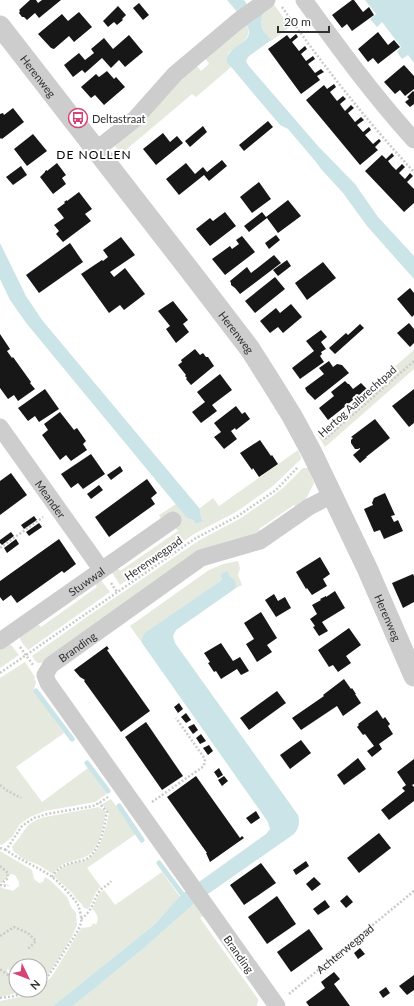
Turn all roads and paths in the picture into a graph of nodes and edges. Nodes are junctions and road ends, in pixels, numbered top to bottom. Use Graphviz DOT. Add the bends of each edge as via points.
graph roads {
  1 [pos="304,0"];
  2 [pos="270,3"];
  3 [pos="0,26"];
  4 [pos="414,140"];
  5 [pos="96,150"];
  6 [pos="414,172"];
  7 [pos="414,361"];
  8 [pos="0,428"];
  9 [pos="5,445"];
  10 [pos="312,454"];
  11 [pos="332,495"];
  12 [pos="57,507"];
  13 [pos="172,520"];
  14 [pos="0,548"];
  15 [pos="101,570"];
  16 [pos="0,641"];
  17 [pos="0,674"];
  18 [pos="414,676"];
  19 [pos="176,718"];
  20 [pos="0,785"];
  21 [pos="122,788"];
  22 [pos="21,798"];
  23 [pos="99,803"];
  24 [pos="150,804"];
  25 [pos="0,848"];
  26 [pos="6,850"];
  27 [pos="0,866"];
  28 [pos="52,877"];
  29 [pos="110,881"];
  30 [pos="2,885"];
  31 [pos="8,885"];
  32 [pos="414,891"];
  33 [pos="81,919"];
  34 [pos="0,936"];
  35 [pos="28,949"];
  36 [pos="48,976"];
  37 [pos="276,1006"];
  1 -- 4 [label="street" via="354,69"];
  2 -- 5 [label="street" via="238,21 175,74 135,119"];
  2 -- 6 [label="path"];
  3 -- 5 [label="street, Herenweg"];
  5 -- 10 [label="street, Herenweg" via="250,349 292,416"];
  7 -- 10 [label="path, Hertog Aalbrechtpad" via="322,442"];
  8 -- 9 [label="street, Meander"];
  9 -- 12 [label="street, Meander"];
  10 -- 11 [label="street, Herenweg"];
  10 -- 17 [label="path, Herenwegpad" via="276,490 238,516 196,538"];
  11 -- 18 [label="street, Herenweg"];
  11 -- 21 [label="street, Branding" via="309,507 260,541 201,558 50,665 45,675 48,683"];
  12 -- 14 [label="path"];
  12 -- 15 [label="street, Meander"];
  13 -- 15 [label="street, Stuwwal"];
  15 -- 16 [label="street, Stuwwal"];
  19 -- 24 [label="path" via="205,759 204,766"];
  20 -- 22 [label="path"];
  21 -- 23 [label="path"];
  21 -- 37 [label="street, Branding"];
  23 -- 26 [label="path" via="34,818 22,826"];
  23 -- 28 [label="path" via="107,812 104,831 92,856 64,866"];
  25 -- 26 [label="path"];
  26 -- 28 [label="path"];
  27 -- 30 [label="path" via="8,873"];
  28 -- 33 [label="path" via="78,906"];
  29 -- 33 [label="path" via="100,890 90,911"];
  30 -- 31 [label="path"];
  32 -- 37 [label="path, Achterwegpad"];
  33 -- 36 [label="path" via="73,939"];
  34 -- 35 [label="path" via="14,927 28,933 36,941"];
}
